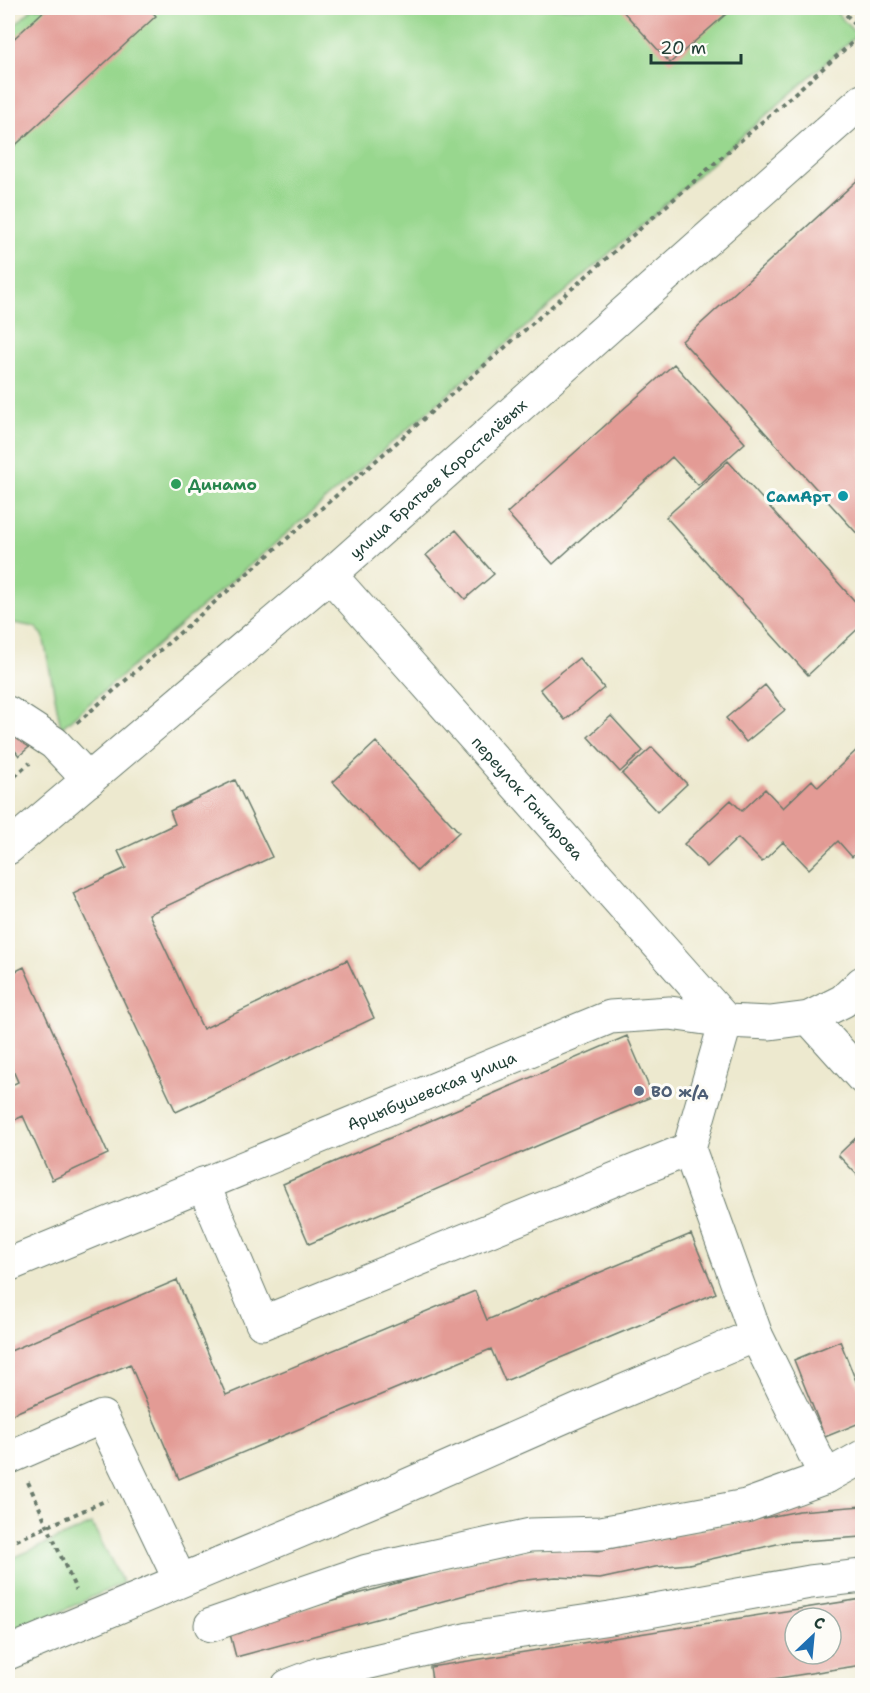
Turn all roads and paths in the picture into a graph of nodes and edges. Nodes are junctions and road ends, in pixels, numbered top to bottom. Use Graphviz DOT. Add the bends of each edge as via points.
graph roads {
  1 [pos="840,8"];
  2 [pos="862,33"];
  3 [pos="862,101"];
  4 [pos="330,575"];
  5 [pos="8,713"];
  6 [pos="54,743"];
  7 [pos="89,780"];
  8 [pos="8,782"];
  9 [pos="8,848"];
  10 [pos="862,983"];
  11 [pos="809,1018"];
  12 [pos="726,1021"];
  13 [pos="862,1077"];
  14 [pos="689,1149"];
  15 [pos="203,1184"];
  16 [pos="8,1264"];
  17 [pos="756,1335"];
  18 [pos="11,1456"];
  19 [pos="862,1457"];
  20 [pos="826,1477"];
  21 [pos="135,1487"];
  22 [pos="48,1527"];
  23 [pos="8,1545"];
  24 [pos="862,1576"];
  25 [pos="180,1580"];
  26 [pos="89,1618"];
  27 [pos="211,1625"];
  28 [pos="8,1653"];
  29 [pos="288,1686"];
  1 -- 2 [label="path"];
  2 -- 6 [label="path"];
  3 -- 4 [label="street, улица Братьев Коростелёвых"];
  4 -- 7 [label="street, улица Братьев Коростелёвых"];
  4 -- 12 [label="street, переулок Гончарова"];
  5 -- 6 [label="street"];
  6 -- 7 [label="street"];
  6 -- 8 [label="path"];
  7 -- 9 [label="street, улица Братьев Коростелёвых"];
  10 -- 11 [label="street, Арцыбушевская улица" via="843,1001"];
  11 -- 12 [label="street, Арцыбушевская улица" via="770,1023"];
  11 -- 13 [label="street"];
  12 -- 14 [label="street"];
  12 -- 15 [label="street, Арцыбушевская улица" via="670,1013 610,1017"];
  14 -- 15 [label="street" via="262,1323"];
  14 -- 17 [label="street"];
  15 -- 16 [label="street, Арцыбушевская улица"];
  17 -- 20 [label="street"];
  17 -- 25 [label="street"];
  18 -- 21 [label="street" via="102,1417"];
  18 -- 22 [label="path"];
  19 -- 20 [label="street"];
  20 -- 27 [label="street" via="746,1506 600,1533 530,1535 367,1571"];
  21 -- 22 [label="path"];
  21 -- 25 [label="street"];
  22 -- 23 [label="path"];
  22 -- 26 [label="path"];
  24 -- 29 [label="street" via="469,1639 319,1674"];
  25 -- 26 [label="street"];
  26 -- 28 [label="street"];
}
